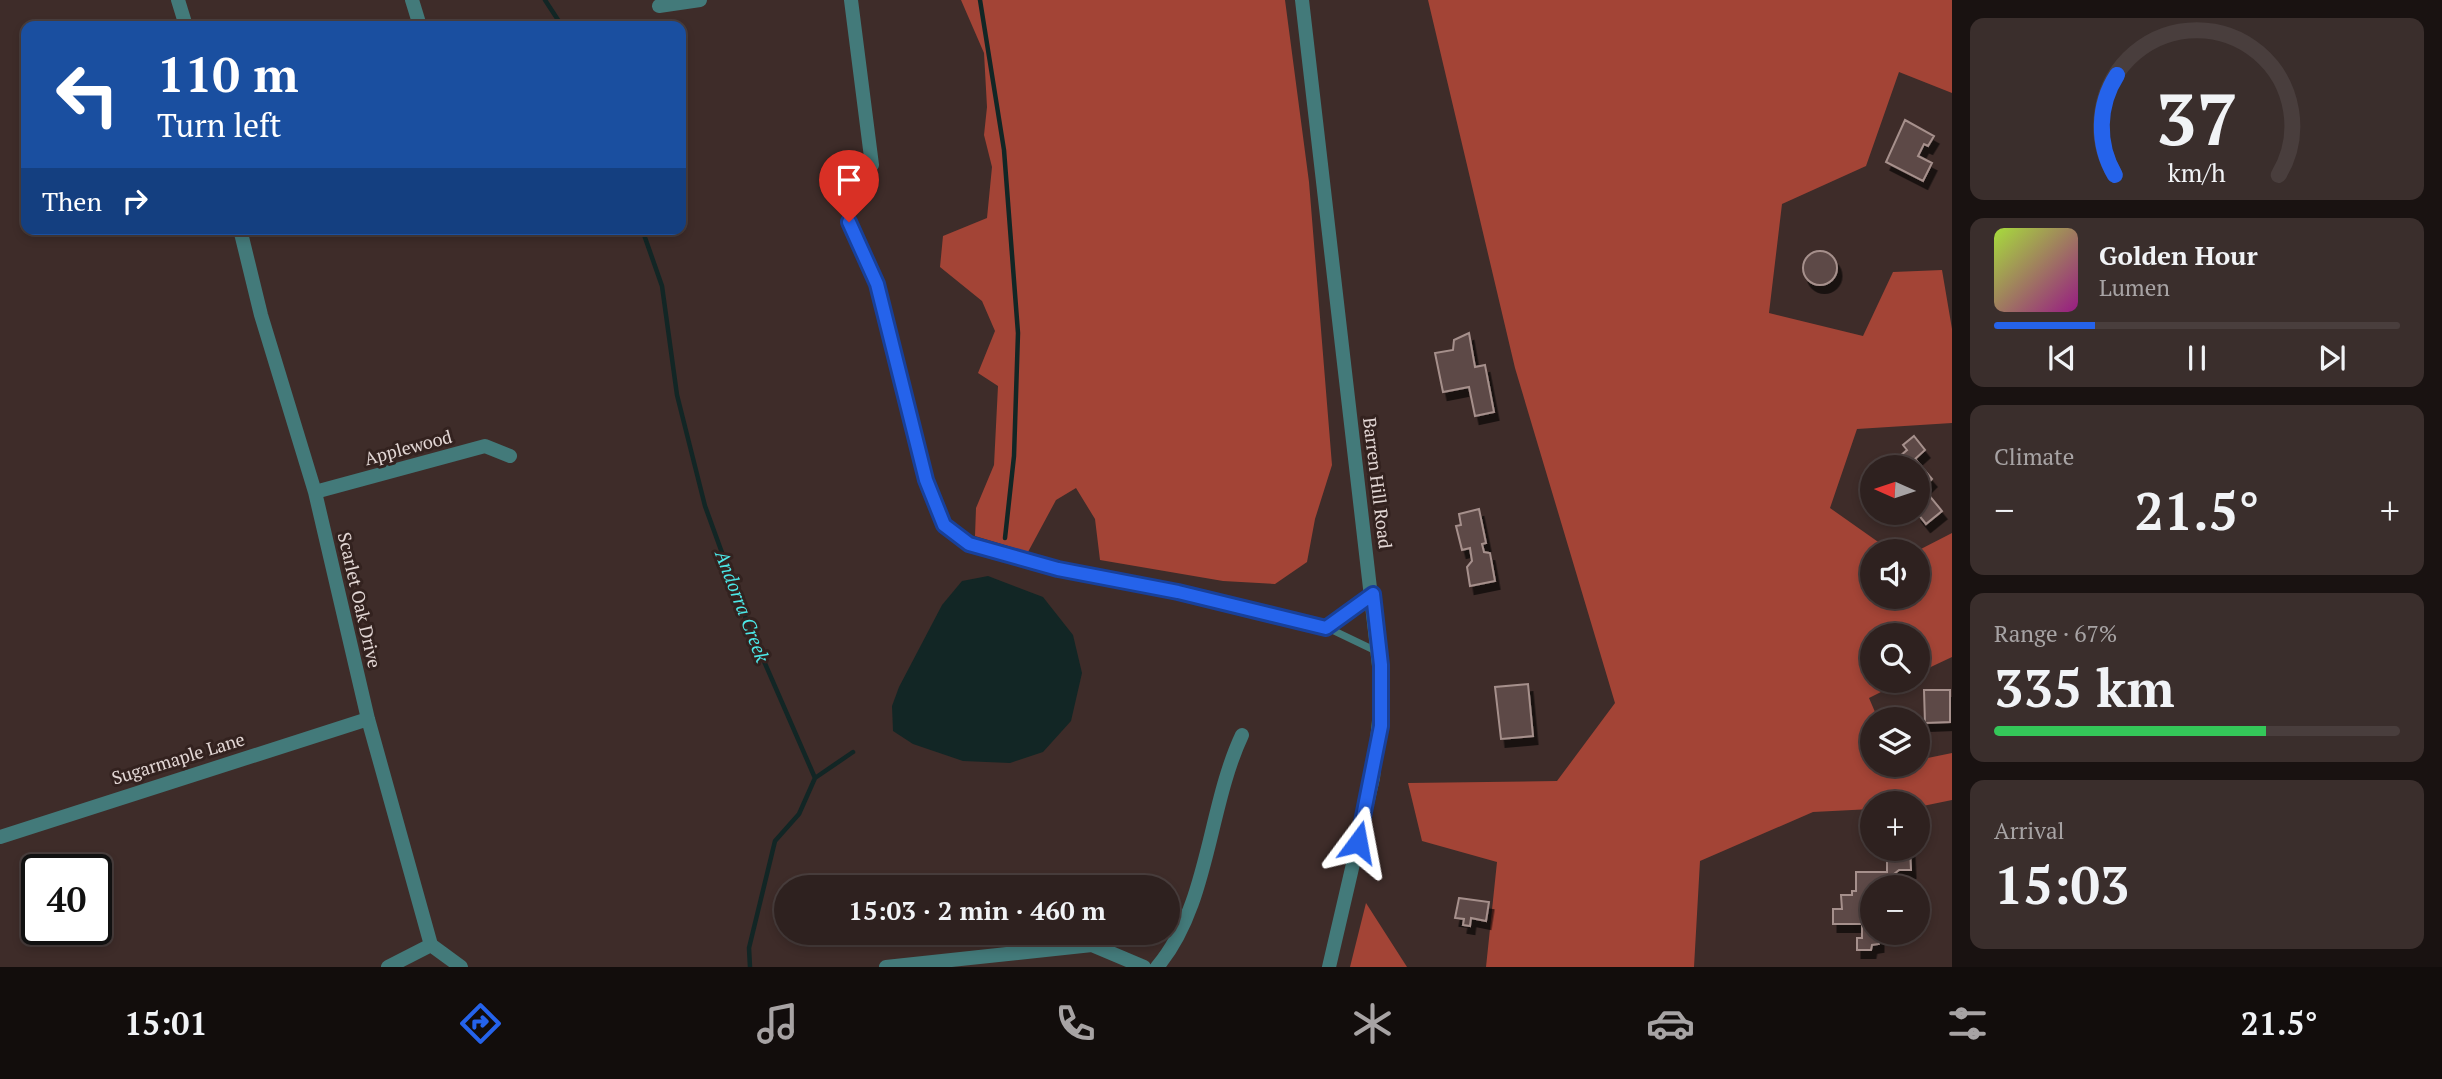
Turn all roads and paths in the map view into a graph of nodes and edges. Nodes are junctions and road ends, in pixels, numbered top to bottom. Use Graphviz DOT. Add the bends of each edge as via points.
graph roads {
  1 [pos="178,0"];
  2 [pos="412,0"];
  3 [pos="700,0"];
  4 [pos="851,0"];
  5 [pos="1302,0"];
  6 [pos="659,6"];
  7 [pos="184,21"];
  8 [pos="418,21"];
  9 [pos="872,165"];
  10 [pos="241,235"];
  11 [pos="510,456"];
  12 [pos="315,492"];
  13 [pos="1373,594"];
  14 [pos="1326,628"];
  15 [pos="1380,653"];
  16 [pos="368,719"];
  17 [pos="1242,734"];
  18 [pos="0,837"];
  19 [pos="431,945"];
  20 [pos="981,962"];
  21 [pos="388,967"];
  22 [pos="461,967"];
  23 [pos="886,967"];
  24 [pos="1144,967"];
  25 [pos="1157,967"];
  26 [pos="1329,967"];
  1 -- 7 [label="street"];
  2 -- 8 [label="street"];
  3 -- 6 [label="street"];
  4 -- 9 [label="street"];
  5 -- 13 [label="street, Barren Hill Road"];
  9 -- 14 [label="lane" via="850,194 849,222 877,284 926,480 944,525 969,544 1058,569"];
  10 -- 12 [label="street, Scarlet Oak Drive"];
  11 -- 12 [label="street, Applewood" via="485,446"];
  12 -- 16 [label="street, Scarlet Oak Drive"];
  13 -- 14 [label="lane"];
  13 -- 15 [label="street, Barren Hill Road"];
  14 -- 15 [label="lane"];
  15 -- 26 [label="street, Barren Hill Road" via="1381,726 1375,767"];
  16 -- 18 [label="street, Sugarmaple Lane"];
  16 -- 19 [label="street, Scarlet Oak Drive"];
  17 -- 25 [label="street" via="1228,765 1186,920 1171,951"];
  19 -- 21 [label="street"];
  19 -- 22 [label="street"];
  20 -- 23 [label="street"];
  20 -- 24 [label="street" via="1092,945"];
}
